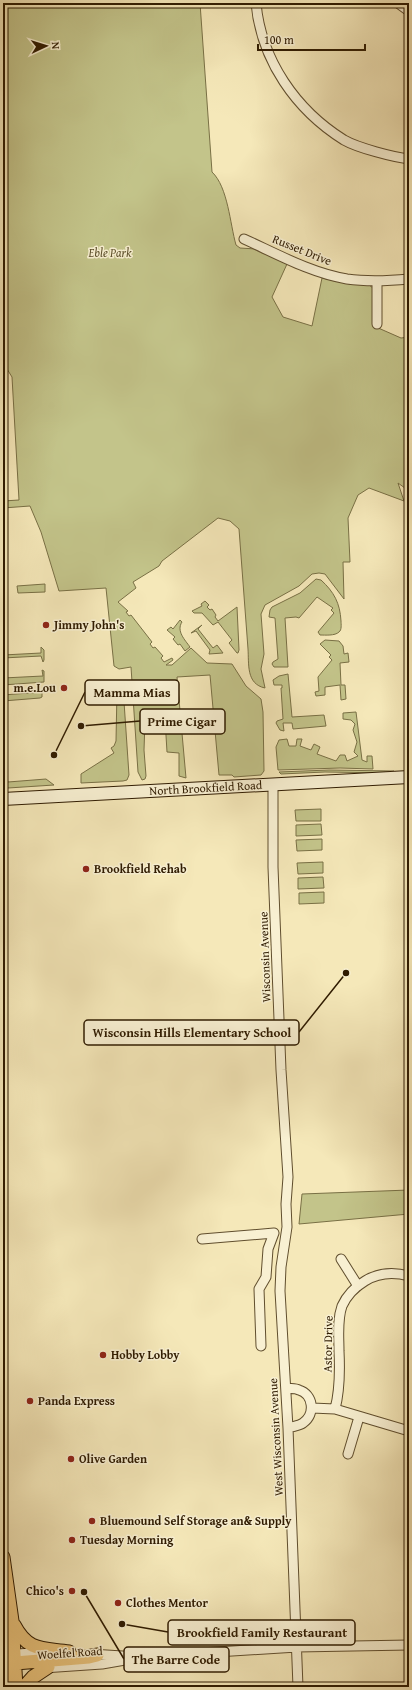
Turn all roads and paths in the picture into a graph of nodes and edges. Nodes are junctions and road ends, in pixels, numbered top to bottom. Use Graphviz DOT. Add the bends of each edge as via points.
graph roads {
  1 [pos="256,3"];
  2 [pos="398,3"];
  3 [pos="409,11"];
  4 [pos="409,159"];
  5 [pos="244,239"];
  6 [pos="409,279"];
  7 [pos="377,282"];
  8 [pos="377,324"];
  9 [pos="409,777"];
  10 [pos="273,785"];
  11 [pos="3,799"];
  12 [pos="288,1181"];
  13 [pos="287,1227"];
  14 [pos="274,1233"];
  15 [pos="202,1239"];
  16 [pos="286,1239"];
  17 [pos="341,1258"];
  18 [pos="409,1276"];
  19 [pos="358,1286"];
  20 [pos="261,1346"];
  21 [pos="286,1388"];
  22 [pos="312,1408"];
  23 [pos="335,1409"];
  24 [pos="360,1417"];
  25 [pos="288,1428"];
  26 [pos="409,1431"];
  27 [pos="348,1454"];
  28 [pos="3,1557"];
  29 [pos="12,1621"];
  30 [pos="409,1645"];
  31 [pos="297,1647"];
  32 [pos="70,1652"];
  33 [pos="98,1655"];
  34 [pos="138,1657"];
  35 [pos="7,1661"];
  36 [pos="48,1667"];
  37 [pos="4,1687"];
  38 [pos="16,1687"];
  39 [pos="24,1687"];
  40 [pos="298,1687"];
  1 -- 4 [label="street" via="266,48 281,78 301,104 346,140 383,154"];
  2 -- 3 [label="street"];
  5 -- 7 [label="street, Russet Drive" via="321,273"];
  6 -- 7 [label="street, Russet Drive"];
  7 -- 8 [label="street"];
  9 -- 10 [label="street, North Brookfield Road"];
  10 -- 11 [label="street, North Brookfield Road"];
  10 -- 12 [label="street, Wisconsin Avenue" via="273,867"];
  12 -- 13 [label="street, West Wisconsin Avenue"];
  13 -- 14 [label="street"];
  13 -- 16 [label="street, West Wisconsin Avenue"];
  14 -- 15 [label="street"];
  14 -- 16 [label="street"];
  14 -- 20 [label="street" via="268,1250 266,1277 259,1288"];
  16 -- 21 [label="street, West Wisconsin Avenue" via="280,1290"];
  17 -- 19 [label="street"];
  18 -- 19 [label="street, Astor Drive" via="387,1274 369,1278"];
  19 -- 23 [label="street, Astor Drive" via="345,1300 340,1313 339,1388"];
  21 -- 22 [label="street" via="302,1392 310,1401"];
  21 -- 25 [label="street, West Wisconsin Avenue"];
  22 -- 23 [label="street"];
  22 -- 25 [label="street" via="303,1423"];
  23 -- 24 [label="street"];
  24 -- 26 [label="street"];
  24 -- 27 [label="street"];
  25 -- 31 [label="street, West Wisconsin Avenue"];
  28 -- 29 [label="main road"];
  29 -- 32 [label="main road" via="23,1639 32,1646"];
  29 -- 35 [label="main road"];
  30 -- 31 [label="street, Woelfel Road"];
  31 -- 34 [label="street, Woelfel Road"];
  31 -- 40 [label="street, West Wisconsin Avenue"];
  32 -- 33 [label="street, Woelfel Road"];
  32 -- 35 [label="street, Woelfel Road"];
  33 -- 34 [label="street, Woelfel Road"];
  33 -- 35 [label="main road" via="89,1658"];
  34 -- 36 [label="street, Woelfel Road" via="102,1664"];
  35 -- 36 [label="street, Woelfel Road"];
  35 -- 37 [label="main road"];
  35 -- 38 [label="main road"];
  36 -- 39 [label="main road"];
}
